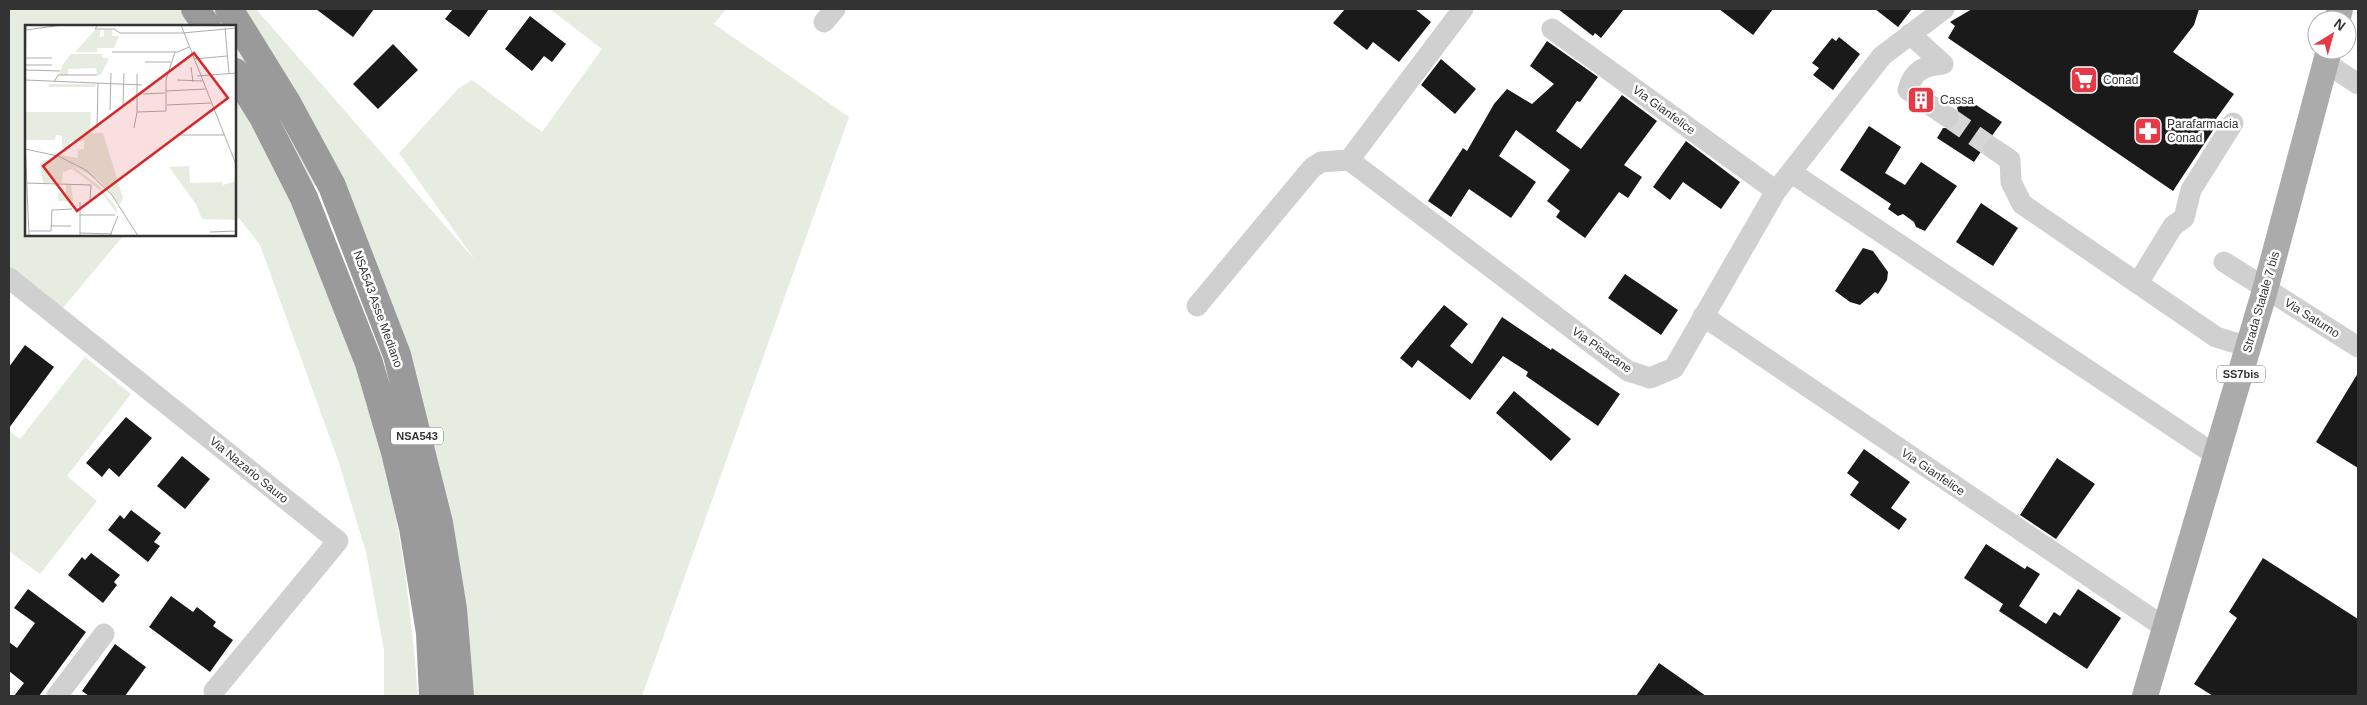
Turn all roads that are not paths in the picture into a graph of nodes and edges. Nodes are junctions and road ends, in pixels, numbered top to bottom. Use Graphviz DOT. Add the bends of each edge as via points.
graph roads {
  1 [pos="195,9"];
  2 [pos="229,9"];
  3 [pos="1463,9"];
  4 [pos="1944,9"];
  5 [pos="206,25"];
  6 [pos="1552,28"];
  7 [pos="1910,34"];
  8 [pos="2327,60"];
  9 [pos="2331,60"];
  10 [pos="236,74"];
  11 [pos="2358,84"];
  12 [pos="1948,117"];
  13 [pos="2233,123"];
  14 [pos="1994,149"];
  15 [pos="1349,160"];
  16 [pos="1792,173"];
  17 [pos="1776,192"];
  18 [pos="2224,262"];
  19 [pos="9,278"];
  20 [pos="2138,284"];
  21 [pos="2265,290"];
  22 [pos="1197,306"];
  23 [pos="1702,316"];
  24 [pos="2248,347"];
  25 [pos="2358,347"];
  26 [pos="2217,456"];
  27 [pos="2164,628"];
  28 [pos="104,634"];
  29 [pos="214,691"];
  30 [pos="57,696"];
  31 [pos="433,696"];
  32 [pos="460,696"];
  33 [pos="2145,696"];
  1 -- 5 [label="highway"];
  2 -- 32 [label="highway, NSA543 Asse Mediano / NSA543" via="286,101 332,186 397,355 435,505 453,609"];
  3 -- 15 [label="street"];
  4 -- 7 [label="street, Via Pisacane"];
  6 -- 17 [label="street, Via Gianfelice"];
  7 -- 12 [label="street" via="1943,64 1928,66 1912,78 1908,90"];
  7 -- 16 [label="street, Via Pisacane" via="1882,56"];
  8 -- 21 [label="main road, Strada Statale 7 bis / SS7bis"];
  9 -- 11 [label="street"];
  10 -- 31 [label="highway, NSA543" via="263,117 304,198 369,363 413,528 429,623"];
  13 -- 20 [label="street" via="2191,190 2184,218 2173,226"];
  14 -- 20 [label="street" via="2010,160 2011,182 2022,204"];
  15 -- 22 [label="street" via="1321,162 1312,168"];
  15 -- 23 [label="street, Via Pisacane" via="1628,371 1650,378 1674,368"];
  16 -- 17 [label="street, Via Pisacane"];
  16 -- 26 [label="street"];
  17 -- 23 [label="street, Via Pisacane"];
  18 -- 21 [label="street, Via Saturno"];
  19 -- 29 [label="street, Via Nazario Sauro" via="338,542"];
  20 -- 24 [label="street" via="2216,337"];
  21 -- 24 [label="main road, Strada Statale 7 bis / SS7bis"];
  21 -- 25 [label="street, Via Saturno"];
  23 -- 27 [label="street, Via Gianfelice"];
  24 -- 26 [label="main road, Strada Statale 7 bis / SS7bis"];
  26 -- 27 [label="main road, Strada Statale 7 bis / SS7bis"];
  27 -- 33 [label="main road, Strada Statale 7 bis / SS7bis"];
  28 -- 30 [label="street"];
}
